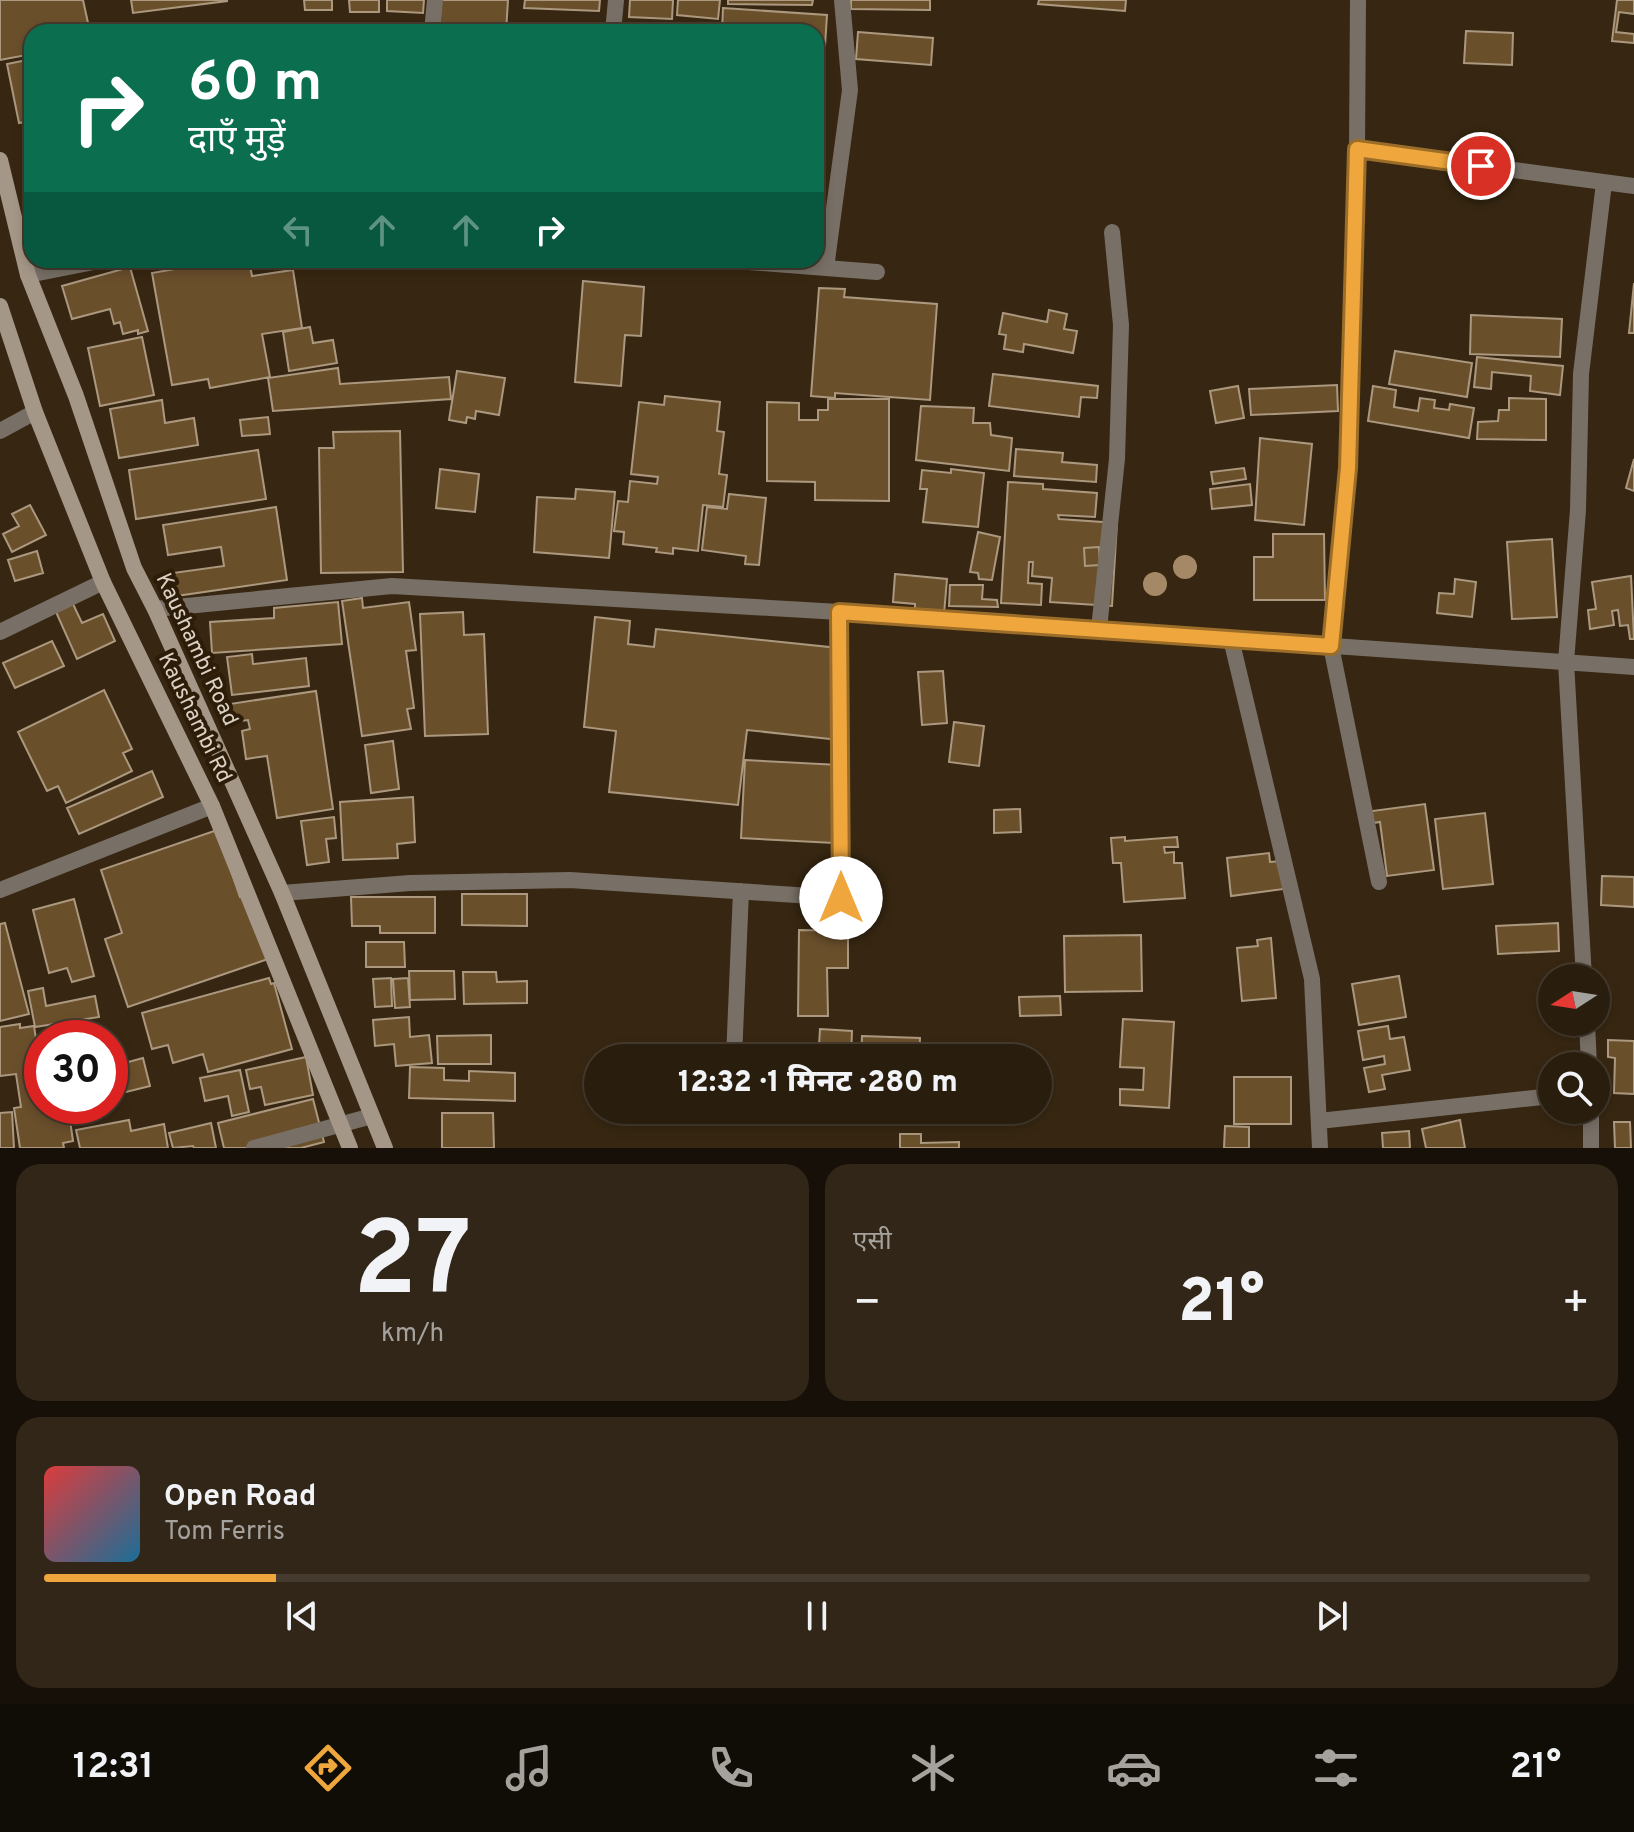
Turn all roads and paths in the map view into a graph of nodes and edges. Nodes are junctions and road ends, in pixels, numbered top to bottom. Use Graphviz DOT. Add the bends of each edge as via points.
graph roads {
  1 [pos="435,0"];
  2 [pos="616,0"];
  3 [pos="842,0"];
  4 [pos="1358,0"];
  5 [pos="433,24"];
  6 [pos="614,24"];
  7 [pos="1357,149"];
  8 [pos="0,160"];
  9 [pos="1604,183"];
  10 [pos="1634,186"];
  11 [pos="1112,232"];
  12 [pos="24,259"];
  13 [pos="26,268"];
  14 [pos="63,268"];
  15 [pos="826,268"];
  16 [pos="877,272"];
  17 [pos="28,275"];
  18 [pos="0,306"];
  19 [pos="35,412"];
  20 [pos="0,431"];
  21 [pos="103,582"];
  22 [pos="155,609"];
  23 [pos="839,612"];
  24 [pos="1099,629"];
  25 [pos="0,632"];
  26 [pos="1231,639"];
  27 [pos="1331,646"];
  28 [pos="1566,662"];
  29 [pos="1634,667"];
  30 [pos="212,806"];
  31 [pos="1379,882"];
  32 [pos="0,890"];
  33 [pos="741,891"];
  34 [pos="282,893"];
  35 [pos="1583,964"];
  36 [pos="735,1044"];
  37 [pos="1538,1098"];
  38 [pos="372,1116"];
  39 [pos="1319,1121"];
  40 [pos="342,1124"];
  41 [pos="1591,1124"];
  42 [pos="254,1148"];
  43 [pos="350,1148"];
  44 [pos="385,1148"];
  45 [pos="1320,1148"];
  46 [pos="1591,1148"];
  1 -- 5 [label="street"];
  2 -- 6 [label="street"];
  3 -- 15 [label="street" via="850,90"];
  4 -- 7 [label="street"];
  7 -- 9 [label="street"];
  7 -- 27 [label="street" via="1348,468"];
  8 -- 12 [label="main road, Kaushambi Road"];
  9 -- 10 [label="street"];
  9 -- 28 [label="street" via="1581,374 1578,510"];
  11 -- 24 [label="street" via="1121,325 1117,459"];
  13 -- 17 [label="main road, Kaushambi Road"];
  14 -- 17 [label="street"];
  15 -- 16 [label="street"];
  17 -- 22 [label="main road, Kaushambi Road" via="134,568"];
  18 -- 19 [label="main road, Kaushambi Rd"];
  19 -- 20 [label="street"];
  19 -- 21 [label="main road, Kaushambi Rd"];
  21 -- 25 [label="street"];
  21 -- 30 [label="main road, Kaushambi Rd"];
  22 -- 23 [label="street" via="392,586"];
  22 -- 34 [label="main road, Kaushambi Road"];
  23 -- 24 [label="street"];
  23 -- 33 [label="street" via="841,898"];
  24 -- 26 [label="street"];
  26 -- 27 [label="street"];
  26 -- 39 [label="street" via="1312,979"];
  27 -- 28 [label="street"];
  27 -- 31 [label="street"];
  28 -- 29 [label="street"];
  28 -- 35 [label="street"];
  30 -- 32 [label="street"];
  30 -- 40 [label="main road, Kaushambi Rd"];
  33 -- 34 [label="street" via="570,880 410,883"];
  33 -- 36 [label="street"];
  34 -- 38 [label="main road, Kaushambi Road"];
  37 -- 39 [label="street"];
  38 -- 40 [label="street"];
  38 -- 44 [label="main road, Kaushambi Road"];
  39 -- 45 [label="street"];
  40 -- 42 [label="street"];
  40 -- 43 [label="main road, Kaushambi Rd"];
  41 -- 46 [label="street"];
}
